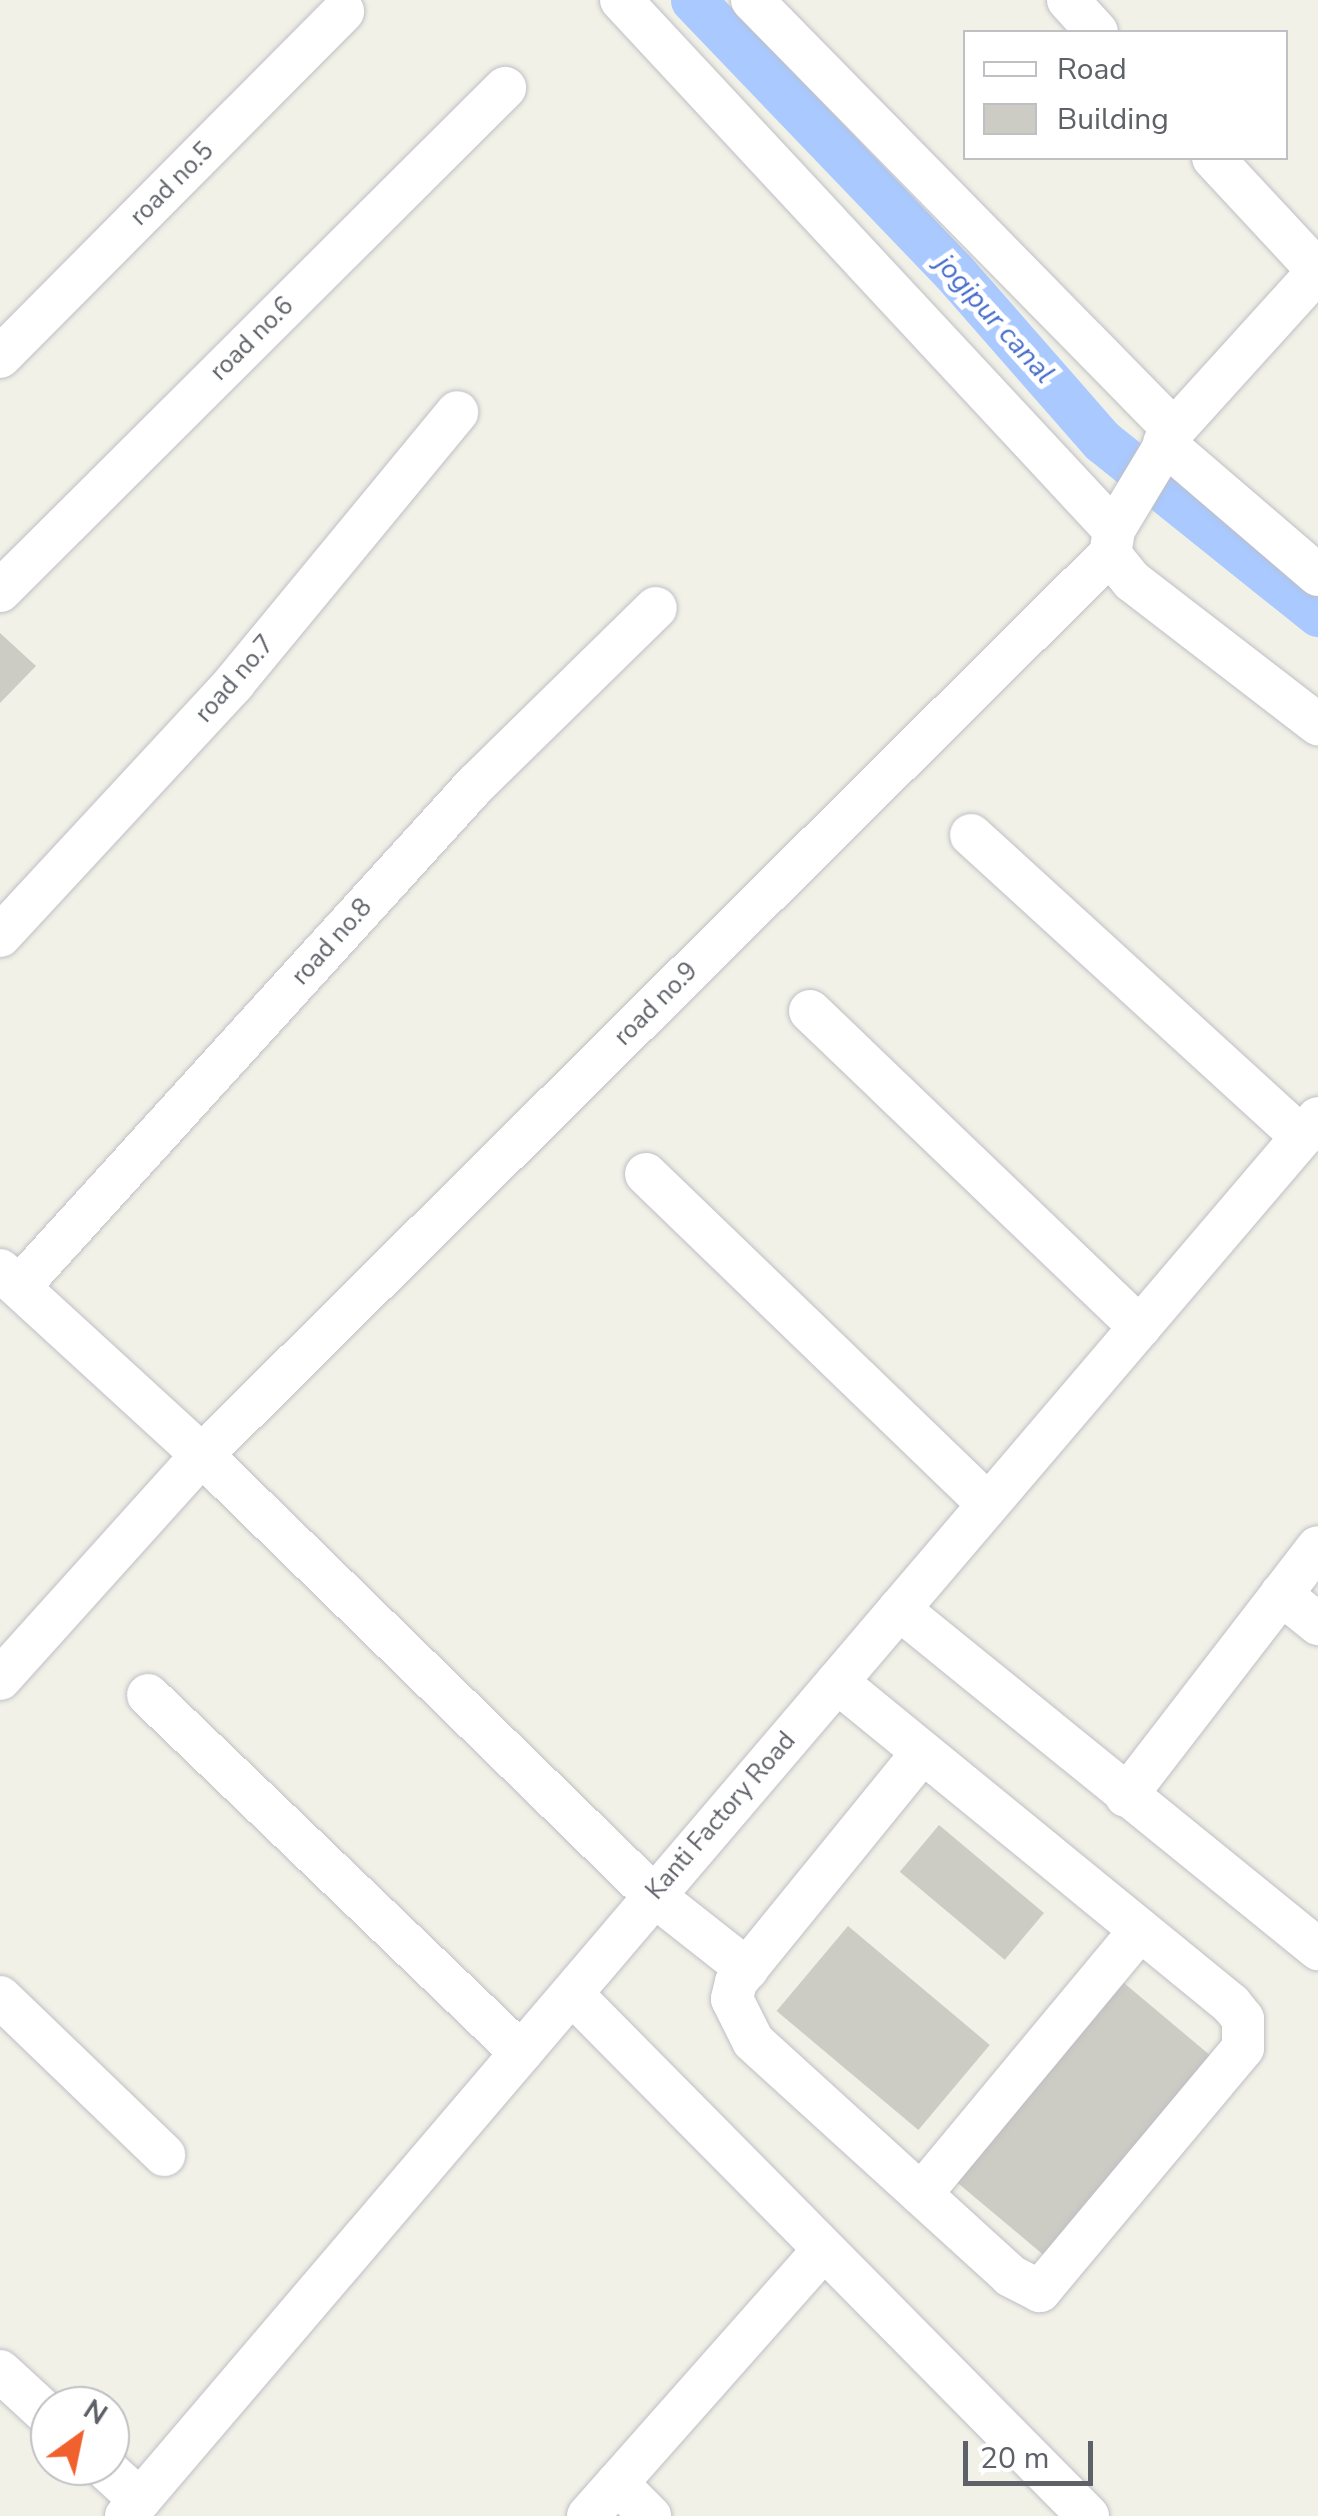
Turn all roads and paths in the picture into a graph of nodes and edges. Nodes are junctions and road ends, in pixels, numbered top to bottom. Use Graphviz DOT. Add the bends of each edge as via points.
graph roads {
  1 [pos="621,0"];
  2 [pos="752,0"];
  3 [pos="1068,0"];
  4 [pos="343,11"];
  5 [pos="1095,30"];
  6 [pos="505,88"];
  7 [pos="1214,160"];
  8 [pos="1318,271"];
  9 [pos="0,357"];
  10 [pos="457,412"];
  11 [pos="1166,445"];
  12 [pos="1116,532"];
  13 [pos="1318,575"];
  14 [pos="0,591"];
  15 [pos="656,608"];
  16 [pos="1318,724"];
  17 [pos="971,835"];
  18 [pos="0,936"];
  19 [pos="810,1012"];
  20 [pos="1310,1128"];
  21 [pos="646,1174"];
  22 [pos="9,1279"];
  23 [pos="1140,1327"];
  24 [pos="202,1455"];
  25 [pos="988,1504"];
  26 [pos="1318,1547"];
  27 [pos="1282,1594"];
  28 [pos="900,1609"];
  29 [pos="1318,1624"];
  30 [pos="0,1679"];
  31 [pos="837,1682"];
  32 [pos="148,1695"];
  33 [pos="923,1752"];
  34 [pos="1126,1796"];
  35 [pos="653,1895"];
  36 [pos="1140,1930"];
  37 [pos="1318,1949"];
  38 [pos="747,1969"];
  39 [pos="572,1994"];
  40 [pos="0,1997"];
  41 [pos="521,2053"];
  42 [pos="164,2155"];
  43 [pos="921,2194"];
  44 [pos="823,2250"];
  45 [pos="0,2371"];
  46 [pos="30,2399"];
  47 [pos="617,2483"];
  48 [pos="117,2486"];
  49 [pos="133,2508"];
  50 [pos="588,2516"];
  51 [pos="650,2516"];
  52 [pos="1088,2516"];
  1 -- 12 [label="street"];
  2 -- 11 [label="street"];
  3 -- 5 [label="street"];
  4 -- 9 [label="street, road no.5"];
  6 -- 14 [label="street, road no.6"];
  7 -- 8 [label="street"];
  8 -- 11 [label="street"];
  10 -- 18 [label="street, road no.7" via="234,684"];
  11 -- 12 [label="street"];
  11 -- 13 [label="street"];
  12 -- 16 [label="street" via="1132,581"];
  12 -- 24 [label="street, road no.9"];
  15 -- 22 [label="street, road no.8" via="475,785"];
  17 -- 20 [label="street"];
  19 -- 23 [label="street"];
  20 -- 23 [label="street, Kanti Factory Road"];
  21 -- 25 [label="street"];
  22 -- 24 [label="street"];
  23 -- 25 [label="street, Kanti Factory Road"];
  24 -- 30 [label="street, road no.9"];
  24 -- 35 [label="street"];
  25 -- 28 [label="street, Kanti Factory Road"];
  26 -- 27 [label="street"];
  27 -- 29 [label="street"];
  27 -- 34 [label="street"];
  28 -- 31 [label="street, Kanti Factory Road"];
  28 -- 34 [label="street"];
  31 -- 33 [label="street"];
  31 -- 35 [label="street, Kanti Factory Road"];
  32 -- 41 [label="street"];
  33 -- 36 [label="street"];
  33 -- 38 [label="street"];
  34 -- 37 [label="street"];
  35 -- 38 [label="street"];
  35 -- 39 [label="street, Kanti Factory Road"];
  36 -- 43 [label="street"];
  36 -- 43 [label="street" via="1231,2004 1243,2019 1243,2048 1053,2283 1040,2291 1026,2287"];
  38 -- 43 [label="street" via="732,1999 753,2041"];
  39 -- 41 [label="street, Kanti Factory Road"];
  39 -- 44 [label="street"];
  40 -- 42 [label="street"];
  41 -- 49 [label="street, Kanti Factory Road"];
  44 -- 47 [label="street"];
  44 -- 52 [label="street"];
  45 -- 46 [label="street"];
  47 -- 50 [label="street"];
  47 -- 51 [label="street"];
  48 -- 49 [label="street"];
}
